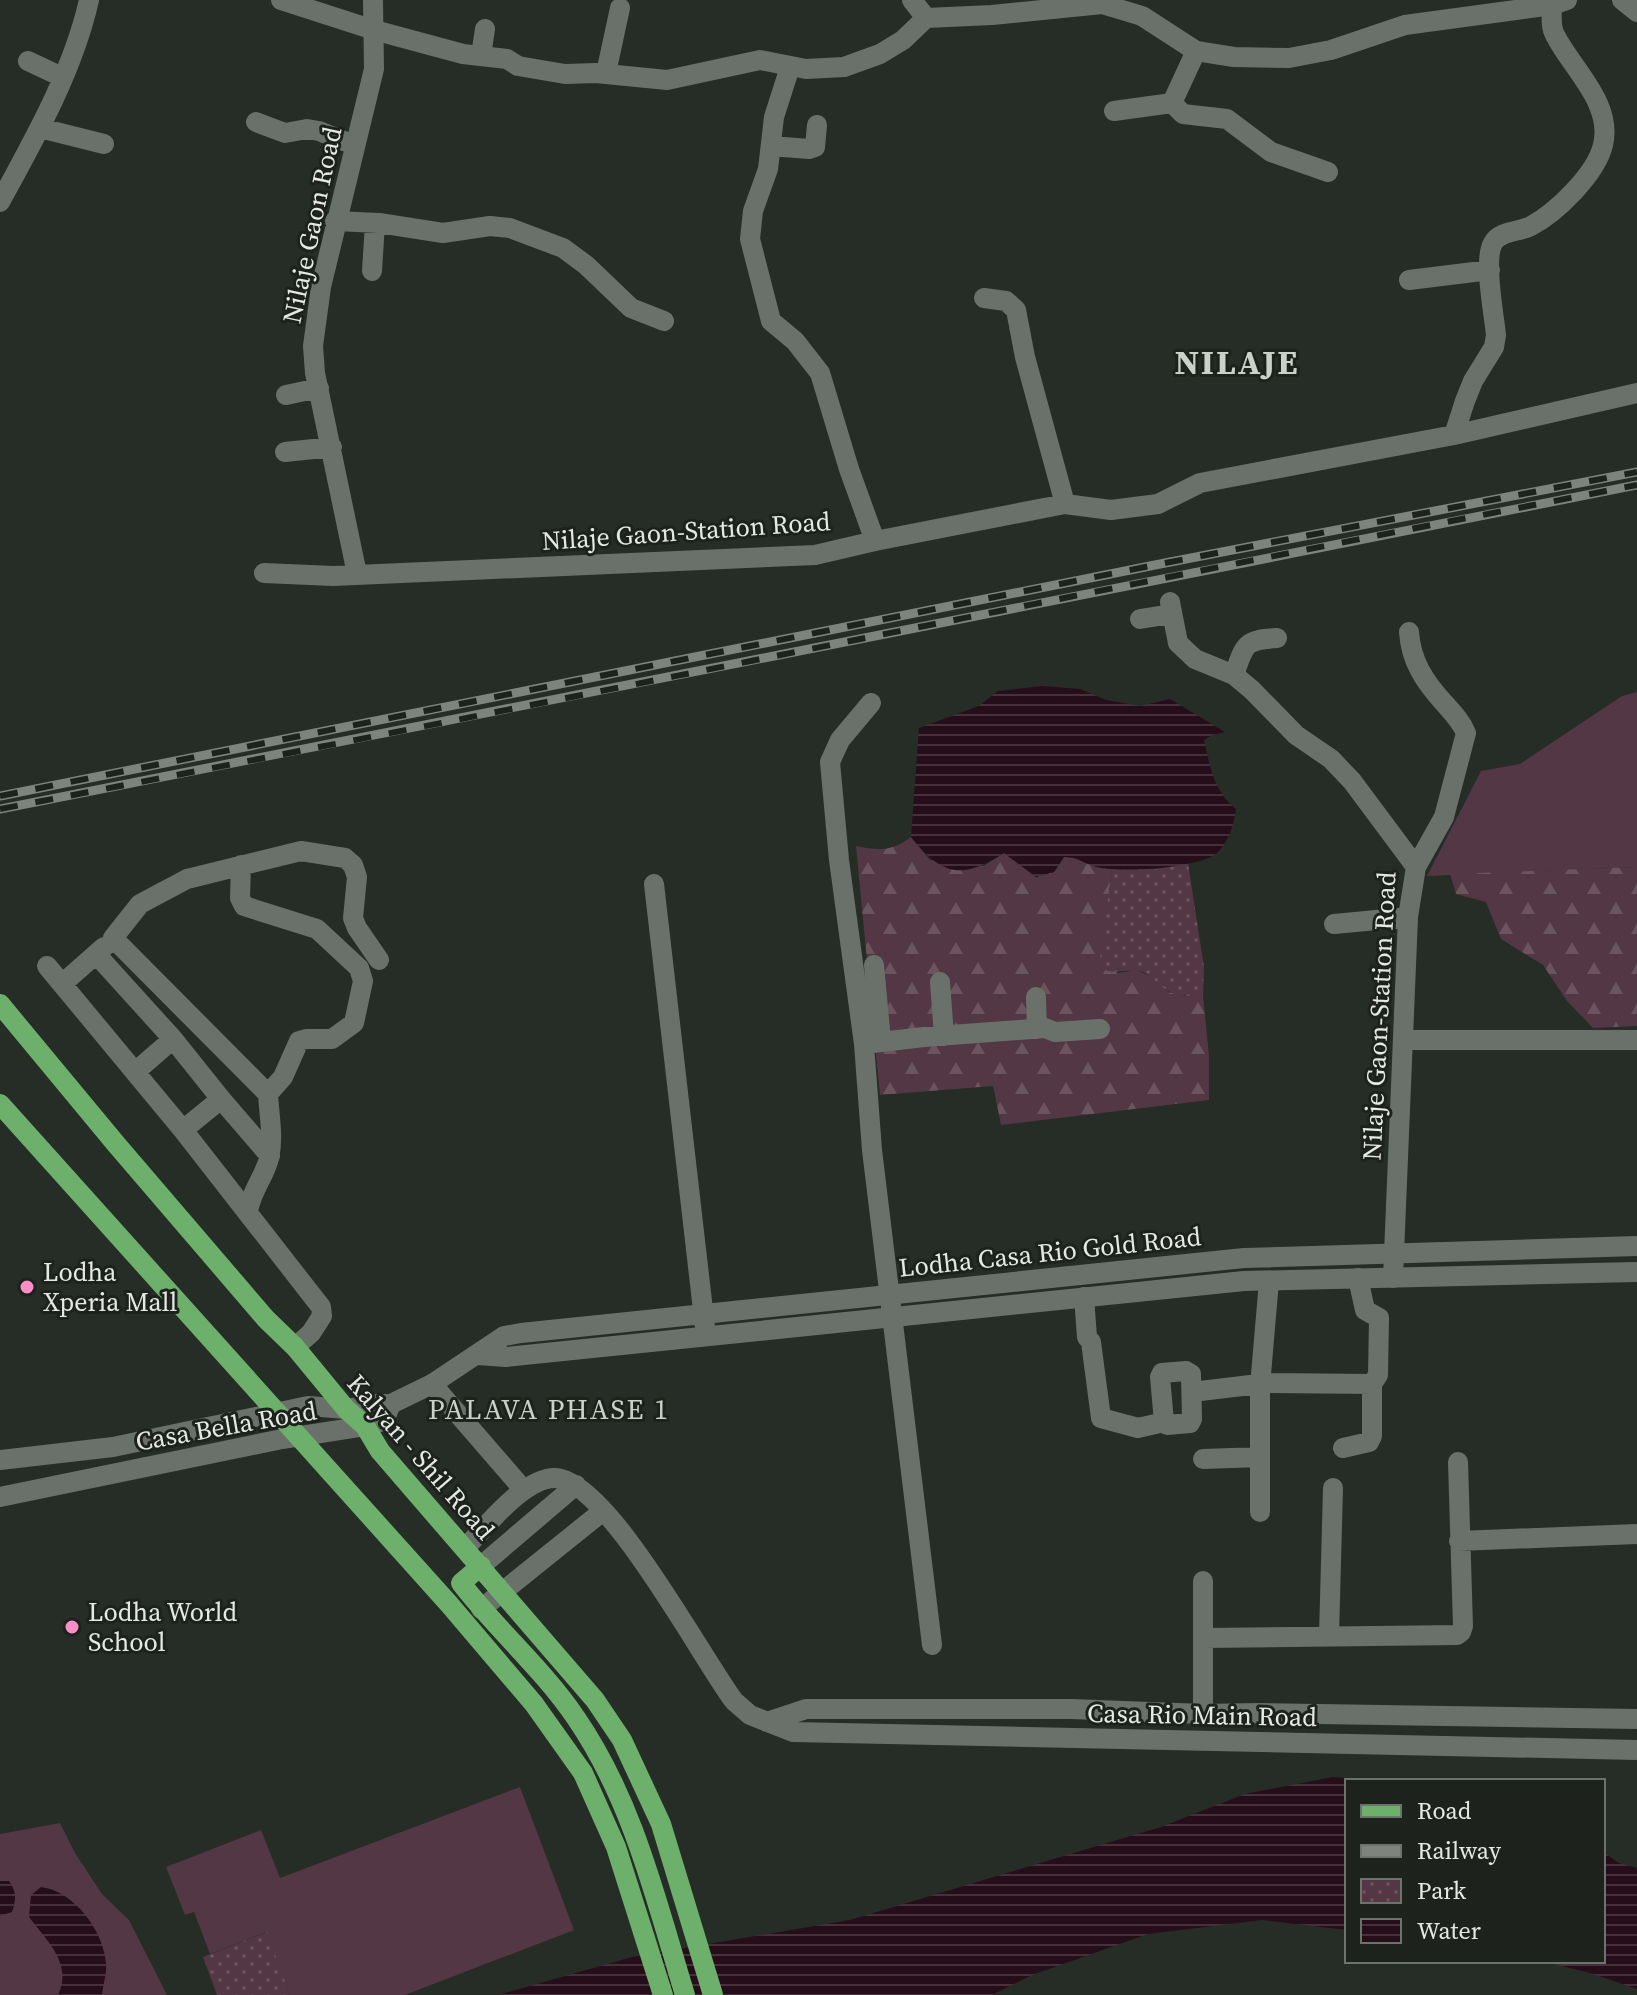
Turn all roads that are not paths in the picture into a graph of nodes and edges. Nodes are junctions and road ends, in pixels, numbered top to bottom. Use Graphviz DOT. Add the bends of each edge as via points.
graph roads {
  1 [pos="89,0"];
  2 [pos="281,0"];
  3 [pos="373,0"];
  4 [pos="912,0"];
  5 [pos="1622,0"];
  6 [pos="1560,2"];
  7 [pos="1037,5"];
  8 [pos="1481,7"];
  9 [pos="620,8"];
  10 [pos="927,9"];
  11 [pos="1637,12"];
  12 [pos="485,29"];
  13 [pos="374,30"];
  14 [pos="1196,51"];
  15 [pos="481,56"];
  16 [pos="28,61"];
  17 [pos="790,67"];
  18 [pos="606,73"];
  19 [pos="62,77"];
  20 [pos="1172,103"];
  21 [pos="1114,111"];
  22 [pos="256,122"];
  23 [pos="817,125"];
  24 [pos="40,128"];
  25 [pos="104,144"];
  26 [pos="354,145"];
  27 [pos="771,146"];
  28 [pos="1328,172"];
  29 [pos="0,202"];
  30 [pos="335,221"];
  31 [pos="375,223"];
  32 [pos="1490,270"];
  33 [pos="372,271"];
  34 [pos="1409,280"];
  35 [pos="984,298"];
  36 [pos="664,321"];
  37 [pos="319,388"];
  38 [pos="1637,393"];
  39 [pos="286,395"];
  40 [pos="1454,435"];
  41 [pos="332,447"];
  42 [pos="285,452"];
  43 [pos="1065,504"];
  44 [pos="875,541"];
  45 [pos="264,573"];
  46 [pos="357,574"];
  47 [pos="1140,619"];
  48 [pos="1409,632"];
  49 [pos="1277,638"];
  50 [pos="1234,675"];
  51 [pos="871,703"];
  52 [pos="241,865"];
  53 [pos="1416,867"];
  54 [pos="654,884"];
  55 [pos="1408,917"];
  56 [pos="1334,924"];
  57 [pos="113,938"];
  58 [pos="96,954"];
  59 [pos="379,960"];
  60 [pos="874,965"];
  61 [pos="47,966"];
  62 [pos="940,982"];
  63 [pos="62,984"];
  64 [pos="1036,997"];
  65 [pos="0,1004"];
  66 [pos="1037,1029"];
  67 [pos="1100,1029"];
  68 [pos="944,1036"];
  69 [pos="173,1039"];
  70 [pos="1403,1040"];
  71 [pos="1637,1040"];
  72 [pos="873,1043"];
  73 [pos="135,1072"];
  74 [pos="268,1094"];
  75 [pos="221,1099"];
  76 [pos="0,1104"];
  77 [pos="183,1130"];
  78 [pos="270,1156"];
  79 [pos="248,1211"];
  80 [pos="1637,1246"];
  81 [pos="1395,1253"];
  82 [pos="1637,1272"];
  83 [pos="1358,1278"];
  84 [pos="1393,1278"];
  85 [pos="1269,1281"];
  86 [pos="890,1295"];
  87 [pos="1084,1297"];
  88 [pos="704,1315"];
  89 [pos="892,1317"];
  90 [pos="706,1336"];
  91 [pos="295,1347"];
  92 [pos="478,1355"];
  93 [pos="432,1384"];
  94 [pos="1372,1384"];
  95 [pos="1260,1386"];
  96 [pos="1192,1392"];
  97 [pos="391,1404"];
  98 [pos="346,1409"];
  99 [pos="1164,1422"];
  100 [pos="365,1426"];
  101 [pos="1343,1448"];
  102 [pos="1260,1457"];
  103 [pos="1203,1459"];
  104 [pos="0,1460"];
  105 [pos="1458,1462"];
  106 [pos="576,1485"];
  107 [pos="1333,1488"];
  108 [pos="523,1489"];
  109 [pos="0,1497"];
  110 [pos="603,1511"];
  111 [pos="1260,1512"];
  112 [pos="1637,1534"];
  113 [pos="1459,1541"];
  114 [pos="465,1548"];
  115 [pos="481,1566"];
  116 [pos="1203,1581"];
  117 [pos="504,1592"];
  118 [pos="481,1609"];
  119 [pos="1329,1636"];
  120 [pos="1203,1638"];
  121 [pos="932,1645"];
  122 [pos="1203,1714"];
  123 [pos="1542,1718"];
  124 [pos="1637,1719"];
  125 [pos="767,1722"];
  126 [pos="1540,1748"];
  127 [pos="1637,1750"];
  128 [pos="663,1995"];
  129 [pos="685,1995"];
  130 [pos="713,1995"];
  1 -- 19 [label="street"];
  2 -- 13 [label="street"];
  3 -- 13 [label="street, Nilaje Gaon Road"];
  4 -- 10 [label="street"];
  5 -- 11 [label="street"];
  6 -- 8 [label="street"];
  6 -- 32 [label="street" via="1554,34 1597,99 1604,140 1599,159 1573,193 1529,228 1493,243"];
  7 -- 10 [label="street" via="992,15"];
  7 -- 14 [label="street" via="1127,9"];
  8 -- 14 [label="street" via="1289,58"];
  9 -- 18 [label="street"];
  10 -- 17 [label="street" via="903,40 880,54 844,67"];
  12 -- 15 [label="street"];
  13 -- 15 [label="street"];
  13 -- 26 [label="street, Nilaje Gaon Road" via="374,69"];
  14 -- 20 [label="street"];
  15 -- 18 [label="street" via="565,74"];
  16 -- 19 [label="street"];
  17 -- 18 [label="street" via="760,60 667,80"];
  17 -- 27 [label="street"];
  19 -- 24 [label="street"];
  20 -- 21 [label="street"];
  20 -- 28 [label="street" via="1183,114 1227,119 1271,152"];
  22 -- 26 [label="street" via="285,133 319,131"];
  23 -- 27 [label="street" via="815,147"];
  24 -- 25 [label="street"];
  24 -- 29 [label="street"];
  26 -- 30 [label="street, Nilaje Gaon Road"];
  27 -- 44 [label="street" via="750,225 764,298 771,321 820,373"];
  30 -- 31 [label="street"];
  30 -- 37 [label="street, Nilaje Gaon Road" via="313,346"];
  31 -- 33 [label="street"];
  31 -- 36 [label="street" via="443,233 510,228 563,248 631,308"];
  32 -- 34 [label="street"];
  32 -- 40 [label="street" via="1494,347 1473,381"];
  35 -- 43 [label="street" via="1006,301 1016,310"];
  37 -- 39 [label="street"];
  37 -- 41 [label="street, Nilaje Gaon Road"];
  38 -- 40 [label="street, Nilaje Gaon-Station Road"];
  40 -- 43 [label="street, Nilaje Gaon-Station Road" via="1200,483 1158,504 1111,510"];
  41 -- 42 [label="street"];
  41 -- 46 [label="street, Nilaje Gaon Road"];
  43 -- 44 [label="street, Nilaje Gaon-Station Road"];
  44 -- 46 [label="street, Nilaje Gaon-Station Road" via="815,555"];
  45 -- 46 [label="street, Nilaje Gaon-Station Road"];
  47 -- 50 [label="street, Nilaje Gaon-Station Road" via="1170,608 1178,643 1195,659"];
  48 -- 53 [label="street" via="1417,665 1466,733 1444,817"];
  49 -- 50 [label="street" via="1247,645"];
  50 -- 53 [label="street, Nilaje Gaon-Station Road" via="1352,781"];
  51 -- 72 [label="street" via="840,740 830,762 839,860"];
  52 -- 57 [label="street" via="187,879 140,904"];
  52 -- 59 [label="street" via="301,851 345,858 357,877 353,918"];
  52 -- 74 [label="street" via="244,906 317,929 359,968 363,981 354,1023 332,1039 299,1041 283,1077"];
  53 -- 55 [label="street, Nilaje Gaon-Station Road"];
  54 -- 88 [label="street"];
  55 -- 56 [label="street"];
  55 -- 70 [label="street, Nilaje Gaon-Station Road"];
  57 -- 58 [label="street"];
  57 -- 74 [label="street"];
  58 -- 63 [label="street"];
  58 -- 69 [label="street"];
  60 -- 72 [label="street"];
  61 -- 63 [label="street"];
  62 -- 68 [label="street"];
  63 -- 73 [label="street"];
  64 -- 66 [label="street"];
  65 -- 91 [label="main road, Kalyan - Shil Road"];
  66 -- 67 [label="street"];
  66 -- 68 [label="street"];
  68 -- 72 [label="street"];
  69 -- 73 [label="street"];
  69 -- 75 [label="street"];
  70 -- 71 [label="street"];
  70 -- 81 [label="street, Nilaje Gaon-Station Road"];
  72 -- 86 [label="street" via="872,1150"];
  73 -- 77 [label="street"];
  74 -- 78 [label="street"];
  75 -- 77 [label="street"];
  75 -- 78 [label="street"];
  76 -- 128 [label="main road" via="534,1704 583,1773 616,1847"];
  77 -- 79 [label="street"];
  78 -- 79 [label="street"];
  79 -- 91 [label="street" via="321,1307 322,1316 311,1333"];
  80 -- 81 [label="street, Lodha Casa Rio Gold Road"];
  81 -- 84 [label="street, Nilaje Gaon-Station Road"];
  81 -- 86 [label="street, Lodha Casa Rio Gold Road" via="1244,1258"];
  82 -- 84 [label="street, Lodha Casa Rio Gold Road"];
  83 -- 84 [label="street, Lodha Casa Rio Gold Road"];
  83 -- 85 [label="street, Lodha Casa Rio Gold Road"];
  83 -- 94 [label="street" via="1365,1310 1379,1318 1378,1375"];
  85 -- 87 [label="street, Lodha Casa Rio Gold Road"];
  85 -- 95 [label="street"];
  86 -- 88 [label="street, Lodha Casa Rio Gold Road"];
  86 -- 89 [label="street"];
  87 -- 89 [label="street, Lodha Casa Rio Gold Road"];
  87 -- 99 [label="street" via="1101,1418 1138,1428"];
  88 -- 90 [label="street"];
  88 -- 92 [label="street, Lodha Casa Rio Gold Road" via="504,1336"];
  89 -- 90 [label="street, Lodha Casa Rio Gold Road"];
  89 -- 121 [label="street"];
  90 -- 92 [label="street, Lodha Casa Rio Gold Road" via="506,1357"];
  91 -- 98 [label="main road, Kalyan - Shil Road"];
  92 -- 93 [label="street, Lodha Casa Rio Gold Road"];
  93 -- 97 [label="street, Lodha Casa Rio Gold Road"];
  93 -- 108 [label="street"];
  94 -- 95 [label="street"];
  94 -- 101 [label="street" via="1372,1436 1369,1442"];
  95 -- 96 [label="street"];
  95 -- 102 [label="street"];
  96 -- 99 [label="street" via="1190,1423"];
  96 -- 99 [label="street" via="1191,1374 1162,1373"];
  97 -- 98 [label="street, Casa Bella Road"];
  97 -- 100 [label="street" via="384,1421"];
  98 -- 100 [label="main road, Kalyan - Shil Road"];
  98 -- 104 [label="street, Casa Bella Road" via="308,1406 113,1447"];
  100 -- 109 [label="street, Casa Bella Road"];
  100 -- 114 [label="main road, Kalyan - Shil Road" via="380,1451"];
  102 -- 103 [label="street"];
  102 -- 111 [label="street"];
  105 -- 113 [label="street"];
  106 -- 108 [label="street" via="556,1478"];
  106 -- 110 [label="street, Casa Rio Main Road"];
  106 -- 115 [label="street"];
  107 -- 119 [label="street"];
  108 -- 114 [label="street"];
  110 -- 117 [label="street"];
  110 -- 125 [label="street, Casa Rio Main Road" via="632,1543 734,1701"];
  112 -- 113 [label="street"];
  113 -- 119 [label="street" via="1463,1626 1457,1635"];
  114 -- 115 [label="main road, Kalyan - Shil Road"];
  115 -- 117 [label="main road, Kalyan - Shil Road"];
  115 -- 118 [label="main road" via="461,1583"];
  116 -- 120 [label="street"];
  117 -- 118 [label="street"];
  117 -- 130 [label="main road, Kalyan - Shil Road" via="622,1740 672,1856"];
  118 -- 129 [label="main road" via="549,1684 599,1753 625,1806"];
  119 -- 120 [label="street"];
  120 -- 122 [label="street"];
  122 -- 123 [label="street, Casa Rio Main Road"];
  122 -- 125 [label="street, Casa Rio Main Road" via="806,1709"];
  123 -- 124 [label="street, Casa Rio Main Road"];
  123 -- 126 [label="street"];
  125 -- 126 [label="street, Casa Rio Main Road" via="807,1733"];
  126 -- 127 [label="street, Casa Rio Main Road"];
}
